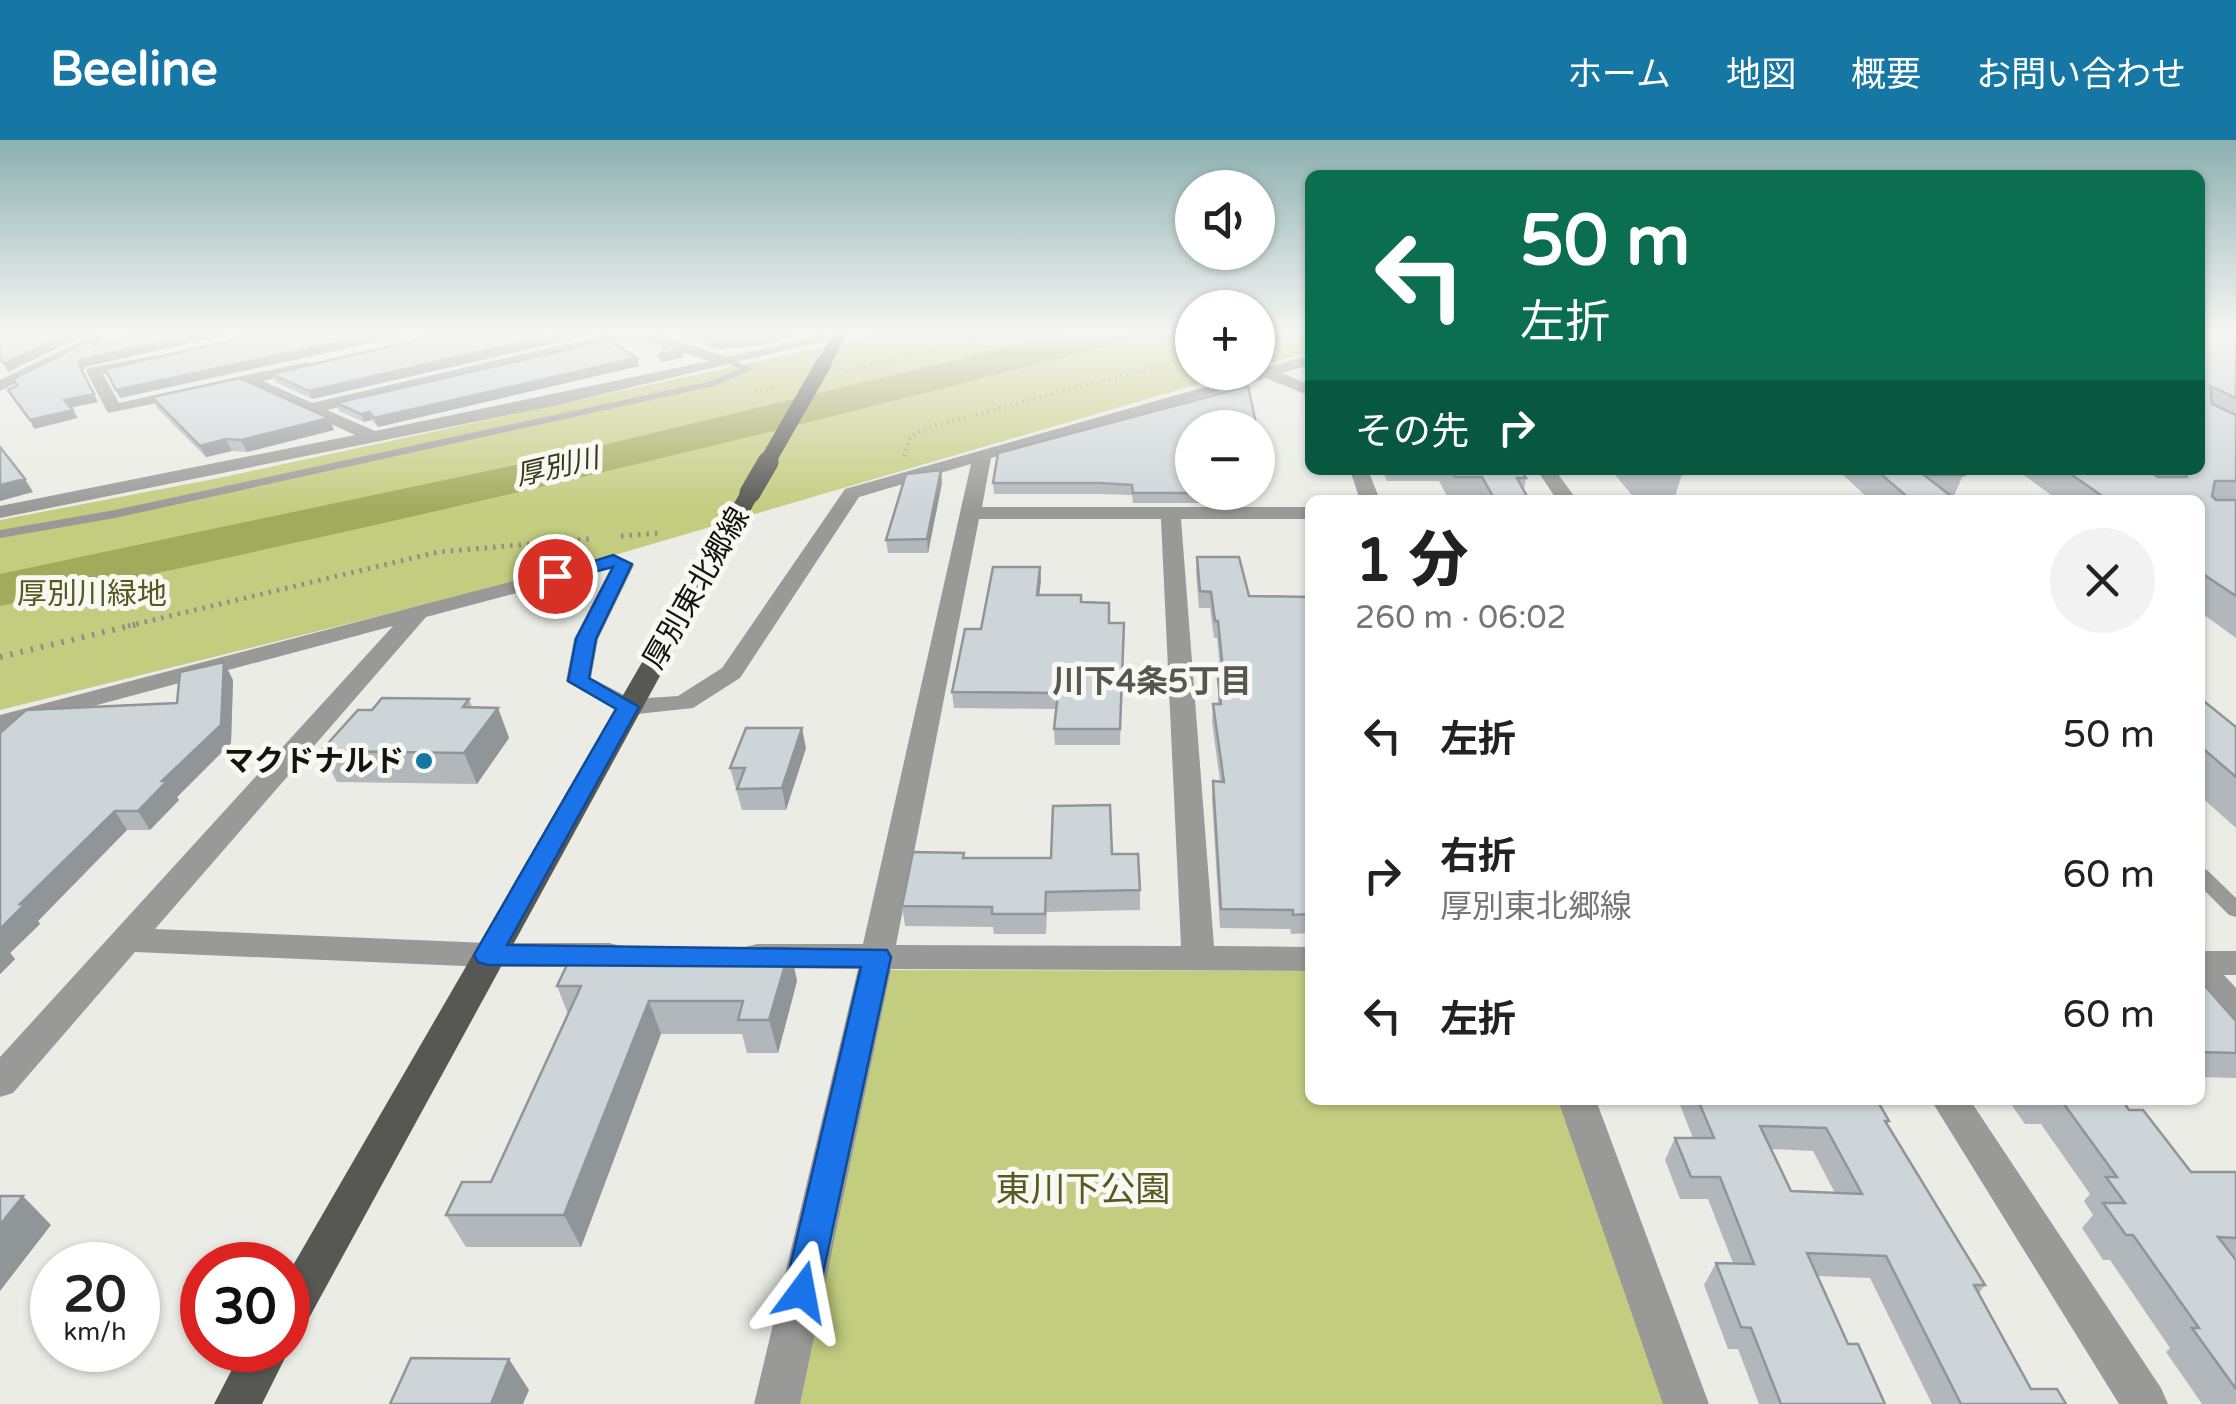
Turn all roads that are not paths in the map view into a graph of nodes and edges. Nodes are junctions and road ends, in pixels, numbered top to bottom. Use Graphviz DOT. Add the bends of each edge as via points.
graph roads {
  1 [pos="105,392"];
  2 [pos="191,392"];
  3 [pos="272,392"];
  4 [pos="383,392"];
  5 [pos="590,392"];
  6 [pos="674,392"];
  7 [pos="807,392"];
  8 [pos="1194,392"];
  9 [pos="308,409"];
  10 [pos="375,438"];
  11 [pos="982,458"];
  12 [pos="0,512"];
  13 [pos="972,513"];
  14 [pos="1171,513"];
  15 [pos="1305,513"];
  16 [pos="0,534"];
  17 [pos="416,614"];
  18 [pos="628,707"];
  19 [pos="39,714"];
  20 [pos="0,722"];
  21 [pos="0,746"];
  22 [pos="2205,880"];
  23 [pos="2236,910"];
  24 [pos="128,940"];
  25 [pos="488,955"];
  26 [pos="644,956"];
  27 [pos="722,956"];
  28 [pos="877,957"];
  29 [pos="1198,958"];
  30 [pos="1305,958"];
  31 [pos="2205,963"];
  32 [pos="2236,963"];
  33 [pos="2205,976"];
  34 [pos="2236,1010"];
  35 [pos="0,1082"];
  36 [pos="1579,1105"];
  37 [pos="1953,1105"];
  38 [pos="310,1275"];
  39 [pos="255,1372"];
  40 [pos="237,1404"];
  41 [pos="777,1404"];
  42 [pos="1686,1404"];
  43 [pos="2146,1404"];
  1 -- 2 [label="street" via="114,409"];
  3 -- 9 [label="street"];
  4 -- 9 [label="street"];
  5 -- 10 [label="street"];
  6 -- 16 [label="lane"];
  7 -- 18 [label="main road, 厚別東北郷線, bridge"];
  8 -- 11 [label="street"];
  9 -- 10 [label="street"];
  10 -- 12 [label="street"];
  11 -- 13 [label="street"];
  11 -- 18 [label="street" via="852,493 731,673 684,703"];
  13 -- 14 [label="street"];
  13 -- 28 [label="street"];
  14 -- 15 [label="street"];
  14 -- 29 [label="street"];
  17 -- 18 [label="street" via="613,560 623,564 586,639 578,681"];
  17 -- 19 [label="street"];
  17 -- 24 [label="street"];
  18 -- 25 [label="main road, 厚別東北郷線"];
  19 -- 20 [label="street"];
  19 -- 21 [label="street"];
  22 -- 23 [label="lane"];
  24 -- 25 [label="street"];
  24 -- 35 [label="street"];
  25 -- 26 [label="street"];
  25 -- 38 [label="main road, 厚別東北郷線"];
  27 -- 28 [label="street"];
  28 -- 29 [label="street"];
  28 -- 41 [label="street"];
  29 -- 30 [label="street"];
  31 -- 32 [label="street"];
  33 -- 34 [label="street"];
  36 -- 42 [label="street"];
  37 -- 43 [label="street"];
  39 -- 40 [label="main road"];
}
